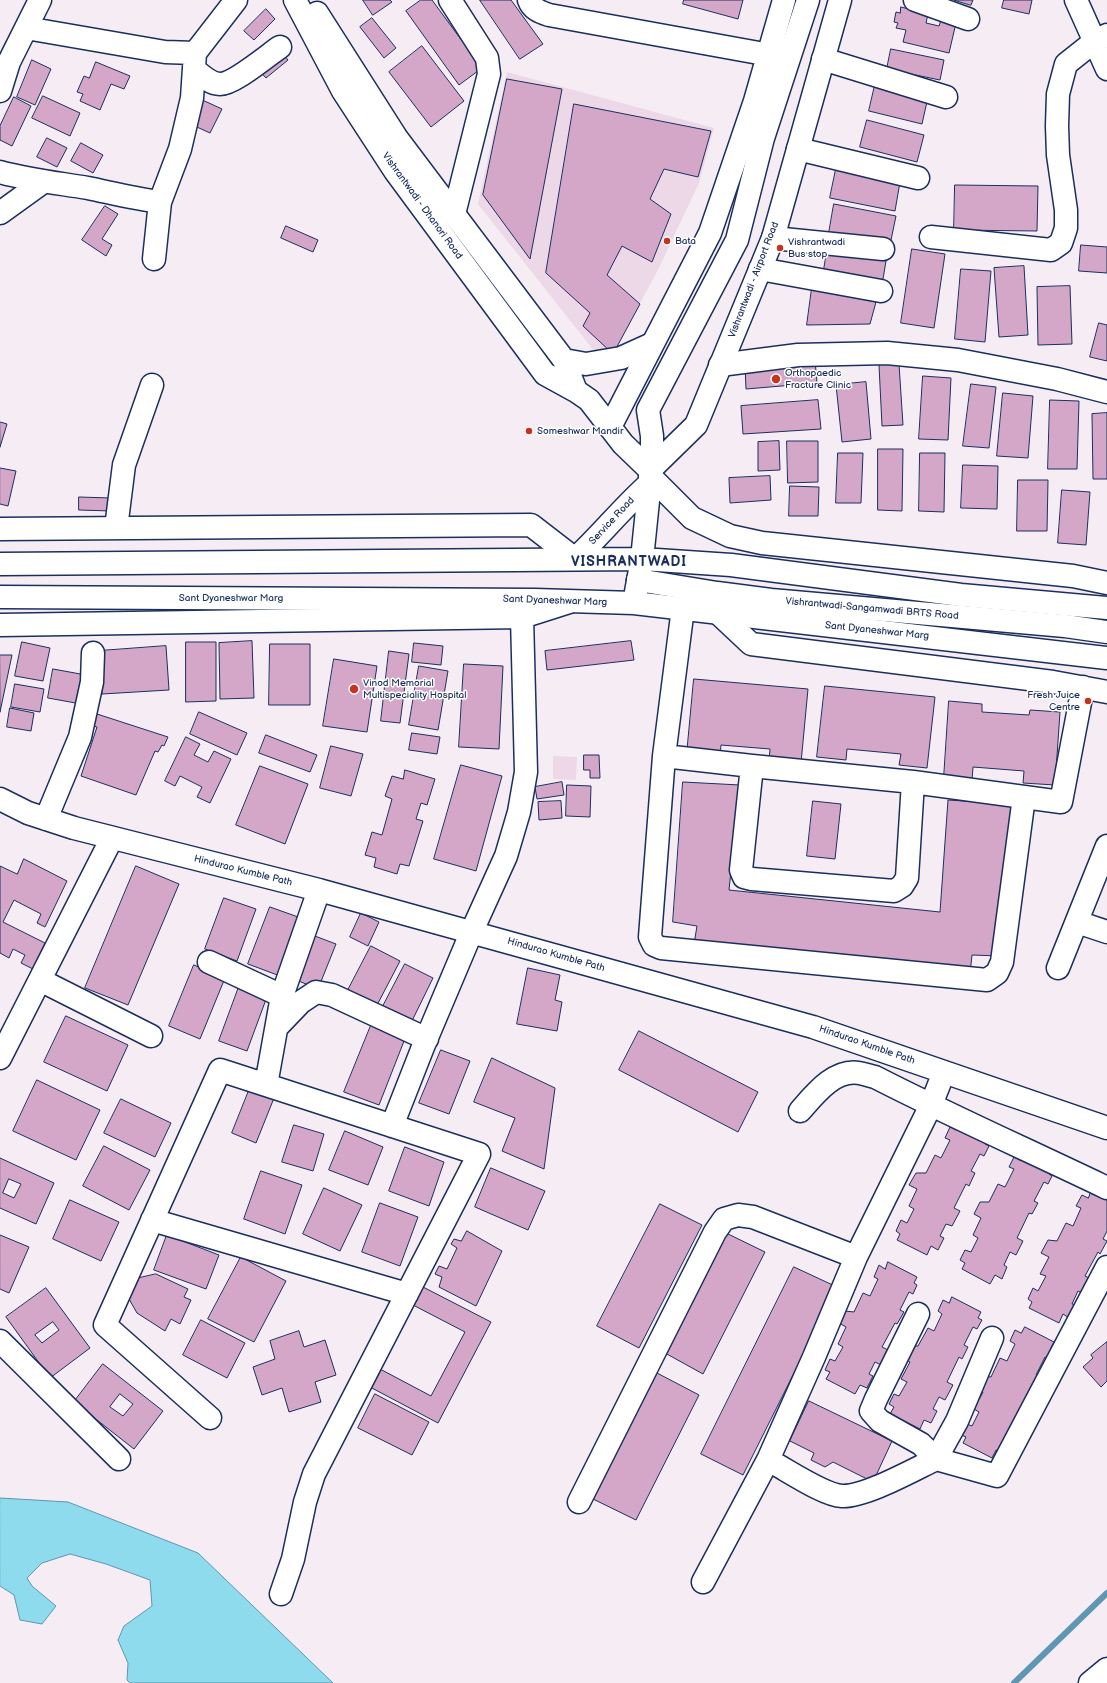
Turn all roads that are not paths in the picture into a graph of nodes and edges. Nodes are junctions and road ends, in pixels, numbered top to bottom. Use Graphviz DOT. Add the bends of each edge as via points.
graph roads {
  1 [pos="40,0"];
  2 [pos="236,0"];
  3 [pos="295,0"];
  4 [pos="310,0"];
  5 [pos="450,0"];
  6 [pos="529,0"];
  7 [pos="784,0"];
  8 [pos="808,0"];
  9 [pos="840,0"];
  10 [pos="915,0"];
  11 [pos="1076,0"];
  12 [pos="968,19"];
  13 [pos="26,28"];
  14 [pos="1101,38"];
  15 [pos="280,46"];
  16 [pos="768,55"];
  17 [pos="789,58"];
  18 [pos="823,59"];
  19 [pos="5,60"];
  20 [pos="194,61"];
  21 [pos="1107,69"];
  22 [pos="0,91"];
  23 [pos="946,97"];
  24 [pos="798,149"];
  25 [pos="0,172"];
  26 [pos="918,178"];
  27 [pos="43,182"];
  28 [pos="160,202"];
  29 [pos="0,213"];
  30 [pos="454,214"];
  31 [pos="931,237"];
  32 [pos="773,238"];
  33 [pos="883,249"];
  34 [pos="154,259"];
  35 [pos="760,269"];
  36 [pos="880,291"];
  37 [pos="652,344"];
  38 [pos="564,360"];
  39 [pos="720,365"];
  40 [pos="152,384"];
  41 [pos="576,391"];
  42 [pos="1107,392"];
  43 [pos="610,427"];
  44 [pos="650,477"];
  45 [pos="116,528"];
  46 [pos="0,529"];
  47 [pos="575,558"];
  48 [pos="0,564"];
  49 [pos="640,569"];
  50 [pos="1107,583"];
  51 [pos="0,598"];
  52 [pos="572,601"];
  53 [pos="634,603"];
  54 [pos="683,608"];
  55 [pos="1107,608"];
  56 [pos="719,614"];
  57 [pos="522,617"];
  58 [pos="0,625"];
  59 [pos="1107,632"];
  60 [pos="93,653"];
  61 [pos="1107,658"];
  62 [pos="1083,687"];
  63 [pos="1107,692"];
  64 [pos="664,756"];
  65 [pos="752,766"];
  66 [pos="913,782"];
  67 [pos="1024,797"];
  68 [pos="0,799"];
  69 [pos="46,819"];
  70 [pos="112,838"];
  71 [pos="1107,846"];
  72 [pos="319,890"];
  73 [pos="1076,922"];
  74 [pos="472,931"];
  75 [pos="1107,932"];
  76 [pos="209,962"];
  77 [pos="1058,968"];
  78 [pos="40,980"];
  79 [pos="282,996"];
  80 [pos="277,1027"];
  81 [pos="151,1036"];
  82 [pos="427,1039"];
  83 [pos="0,1058"];
  84 [pos="944,1072"];
  85 [pos="266,1085"];
  86 [pos="931,1105"];
  87 [pos="800,1111"];
  88 [pos="392,1126"];
  89 [pos="1107,1128"];
  90 [pos="1107,1188"];
  91 [pos="152,1220"];
  92 [pos="856,1258"];
  93 [pos="1107,1267"];
  94 [pos="407,1294"];
  95 [pos="918,1314"];
  96 [pos="992,1338"];
  97 [pos="0,1341"];
  98 [pos="210,1418"];
  99 [pos="119,1459"];
  100 [pos="936,1459"];
  101 [pos="768,1460"];
  102 [pos="579,1502"];
  103 [pos="704,1582"];
  104 [pos="281,1594"];
  105 [pos="1107,1669"];
  106 [pos="1090,1683"];
  1 -- 13 [label="street"];
  2 -- 20 [label="street"];
  3 -- 41 [label="street, Vishrantwadi - Dhanori Road" via="343,91 395,171 545,374"];
  4 -- 30 [label="street, Vishrantwadi - Dhanori Road" via="396,137"];
  5 -- 30 [label="street" via="487,58 488,74"];
  6 -- 16 [label="street" via="536,10 549,15"];
  7 -- 16 [label="street"];
  8 -- 17 [label="street"];
  9 -- 18 [label="street, Vishrantwadi - Airport Road"];
  10 -- 12 [label="street"];
  11 -- 14 [label="street"];
  13 -- 19 [label="street"];
  13 -- 20 [label="street" via="165,52"];
  14 -- 21 [label="street"];
  14 -- 31 [label="street" via="1066,64 1058,94 1058,155 1066,210 1066,228 1061,243 1051,250"];
  15 -- 20 [label="street" via="233,81 220,84 211,82"];
  16 -- 17 [label="street"];
  16 -- 37 [label="street" via="710,233"];
  17 -- 44 [label="street" via="763,138 737,240 648,410 652,436"];
  18 -- 23 [label="street"];
  18 -- 24 [label="street, Vishrantwadi - Airport Road"];
  19 -- 22 [label="street"];
  20 -- 28 [label="street" via="192,98 180,149"];
  24 -- 26 [label="street"];
  24 -- 32 [label="street, Vishrantwadi - Airport Road"];
  25 -- 27 [label="street"];
  27 -- 28 [label="street"];
  27 -- 29 [label="street"];
  28 -- 34 [label="street"];
  30 -- 38 [label="street, Vishrantwadi - Dhanori Road"];
  32 -- 33 [label="street"];
  32 -- 35 [label="street, Vishrantwadi - Airport Road"];
  35 -- 36 [label="street"];
  35 -- 39 [label="street, Vishrantwadi - Airport Road"];
  37 -- 38 [label="street" via="621,358 586,364"];
  37 -- 43 [label="street"];
  38 -- 41 [label="street, Vishrantwadi - Dhanori Road"];
  39 -- 42 [label="street" via="798,355 886,353 958,360 1057,379"];
  39 -- 44 [label="street, Vishrantwadi - Airport Road" via="696,425"];
  40 -- 45 [label="street" via="124,465"];
  41 -- 43 [label="street, Vishrantwadi - Dhanori Road" via="589,400"];
  43 -- 44 [label="street, Vishrantwadi - Dhanori Road"];
  44 -- 47 [label="street, Service Road" via="592,544"];
  44 -- 49 [label="street"];
  44 -- 50 [label="street, Vishrantwadi - Dhanori Road" via="692,518 730,536 762,543 1072,576"];
  45 -- 46 [label="street"];
  45 -- 47 [label="street" via="531,526"];
  47 -- 48 [label="street"];
  47 -- 49 [label="street"];
  49 -- 53 [label="street"];
  49 -- 55 [label="street" via="731,565 961,595"];
  49 -- 59 [label="street, Vishrantwadi-Sangamwadi BRTS Road" via="717,593"];
  51 -- 52 [label="street, Sant Dyaneshwar Marg"];
  52 -- 53 [label="street, Sant Dyaneshwar Marg"];
  52 -- 57 [label="street"];
  53 -- 54 [label="street, Sant Dyaneshwar Marg"];
  54 -- 56 [label="street, Sant Dyaneshwar Marg"];
  54 -- 64 [label="street"];
  56 -- 61 [label="street, Sant Dyaneshwar Marg"];
  56 -- 62 [label="street" via="751,644"];
  57 -- 58 [label="street"];
  57 -- 74 [label="street" via="526,772 519,812 506,856"];
  60 -- 69 [label="street" via="92,682 80,737"];
  62 -- 63 [label="street"];
  62 -- 67 [label="street" via="1061,802"];
  64 -- 65 [label="street"];
  64 -- 67 [label="street" via="650,937 654,945 661,948 986,980 997,973 1002,962"];
  65 -- 66 [label="street"];
  65 -- 66 [label="street" via="741,870 744,877 752,880 894,890 902,886 907,878"];
  66 -- 67 [label="street"];
  68 -- 69 [label="street, Hindurao Kumble Path"];
  69 -- 70 [label="street, Hindurao Kumble Path"];
  70 -- 72 [label="street, Hindurao Kumble Path"];
  70 -- 78 [label="street"];
  71 -- 73 [label="street"];
  72 -- 74 [label="street, Hindurao Kumble Path"];
  72 -- 79 [label="street"];
  73 -- 75 [label="street"];
  73 -- 77 [label="street"];
  74 -- 82 [label="street"];
  74 -- 84 [label="street, Hindurao Kumble Path" via="813,1027"];
  76 -- 79 [label="street"];
  78 -- 81 [label="street"];
  78 -- 83 [label="street"];
  79 -- 80 [label="street"];
  80 -- 82 [label="street" via="301,1002 316,992 332,995"];
  80 -- 85 [label="street"];
  82 -- 88 [label="street"];
  84 -- 86 [label="street"];
  84 -- 89 [label="street, Hindurao Kumble Path"];
  85 -- 88 [label="street"];
  85 -- 91 [label="street" via="220,1070"];
  86 -- 87 [label="street" via="875,1077 858,1072 838,1076 821,1088"];
  86 -- 90 [label="street"];
  86 -- 92 [label="street"];
  88 -- 94 [label="street" via="479,1154"];
  91 -- 94 [label="street"];
  91 -- 98 [label="street" via="104,1325"];
  92 -- 101 [label="street"];
  92 -- 102 [label="street" via="753,1217 738,1215 724,1219 715,1232"];
  93 -- 100 [label="street" via="997,1476"];
  94 -- 104 [label="street" via="314,1474 305,1502 293,1559"];
  95 -- 100 [label="street" via="872,1410 880,1421 921,1444"];
  96 -- 100 [label="street" via="957,1421"];
  97 -- 99 [label="street"];
  100 -- 101 [label="street" via="861,1494 842,1496 826,1492"];
  101 -- 103 [label="street"];
  105 -- 106 [label="street"];
}
